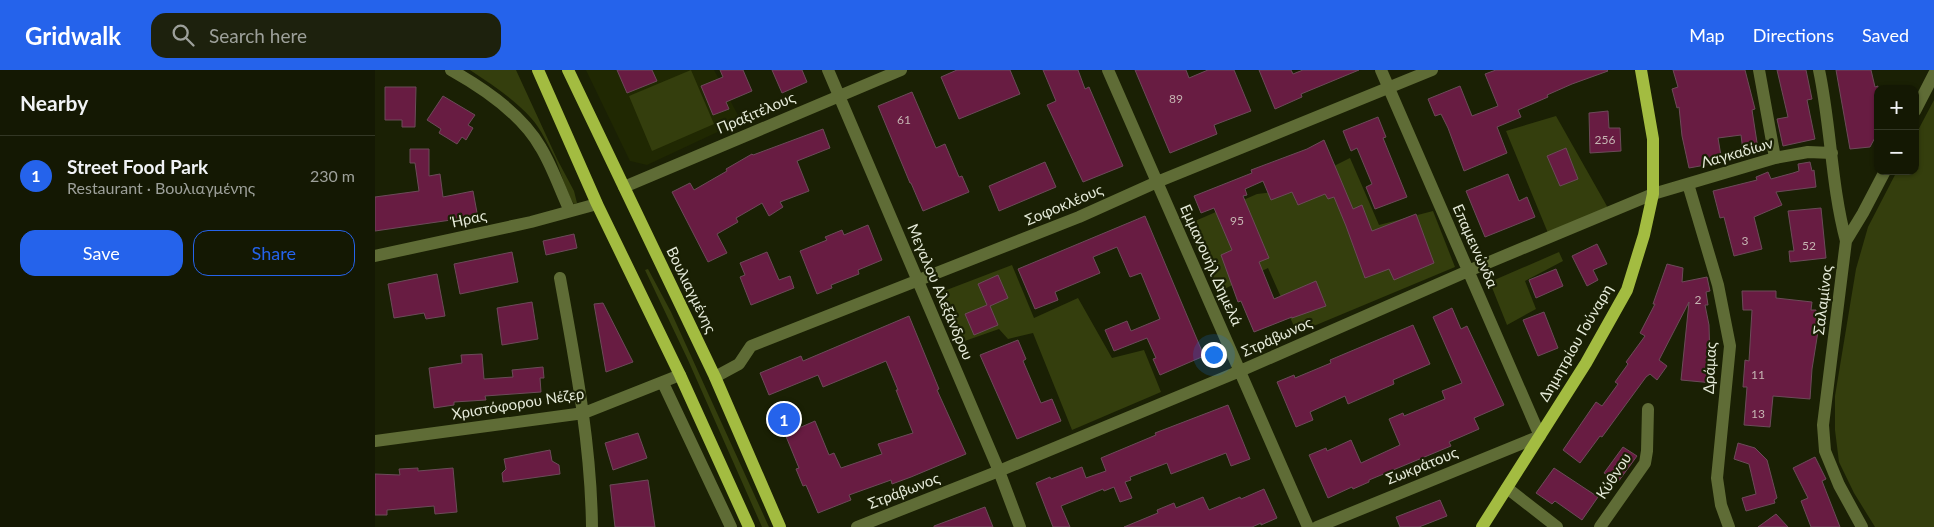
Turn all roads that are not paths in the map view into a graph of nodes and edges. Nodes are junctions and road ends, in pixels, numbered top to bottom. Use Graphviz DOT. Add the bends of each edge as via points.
graph roads {
  1 [pos="452,70"];
  2 [pos="538,70"];
  3 [pos="568,70"];
  4 [pos="828,70"];
  5 [pos="901,70"];
  6 [pos="1108,70"];
  7 [pos="1381,70"];
  8 [pos="1432,70"];
  9 [pos="1641,70"];
  10 [pos="1759,70"];
  11 [pos="1819,70"];
  12 [pos="1934,74"];
  13 [pos="1389,88"];
  14 [pos="839,96"];
  15 [pos="1919,103"];
  16 [pos="1832,153"];
  17 [pos="1775,158"];
  18 [pos="1883,175"];
  19 [pos="1157,182"];
  20 [pos="1688,184"];
  21 [pos="624,186"];
  22 [pos="1653,194"];
  23 [pos="597,204"];
  24 [pos="570,211"];
  25 [pos="1847,241"];
  26 [pos="375,256"];
  27 [pos="1469,271"];
  28 [pos="560,278"];
  29 [pos="917,282"];
  30 [pos="1240,371"];
  31 [pos="679,375"];
  32 [pos="715,377"];
  33 [pos="663,383"];
  34 [pos="1647,409"];
  35 [pos="584,413"];
  36 [pos="1540,436"];
  37 [pos="375,441"];
  38 [pos="999,471"];
  39 [pos="1507,488"];
  40 [pos="592,527"];
  41 [pos="731,527"];
  42 [pos="749,527"];
  43 [pos="780,527"];
  44 [pos="857,527"];
  45 [pos="1020,527"];
  46 [pos="1308,527"];
  47 [pos="1317,527"];
  48 [pos="1482,527"];
  49 [pos="1557,527"];
  50 [pos="1599,527"];
  51 [pos="1729,527"];
  52 [pos="1862,527"];
  1 -- 24 [label="street" via="492,96 530,132 550,165"];
  2 -- 23 [label="main road"];
  3 -- 21 [label="main road, Βουλιαγμένης"];
  4 -- 14 [label="street, Μεγαλου Αλεξάνδρου"];
  5 -- 14 [label="street, Πραξιτέλους"];
  6 -- 19 [label="street, Εμμανουήλ Δημελά"];
  7 -- 13 [label="street, Επαμεινώνδα"];
  8 -- 13 [label="street, Σοφοκλέους"];
  9 -- 22 [label="main road, Δημητρίου Γούναρη" via="1653,139"];
  10 -- 17 [label="street"];
  11 -- 16 [label="street, Σαλαμίνος"];
  12 -- 15 [label="street"];
  13 -- 19 [label="street, Σοφοκλέους"];
  13 -- 27 [label="street, Επαμεινώνδα"];
  14 -- 21 [label="street, Πραξιτέλους"];
  14 -- 29 [label="street, Μεγαλου Αλεξάνδρου"];
  16 -- 17 [label="street, Λαγκαδίων" via="1808,152"];
  16 -- 25 [label="street, Σαλαμίνος" via="1839,214"];
  17 -- 20 [label="street, Λαγκαδίων"];
  18 -- 25 [label="street"];
  19 -- 29 [label="street, Σοφοκλέους"];
  19 -- 30 [label="street, Εμμανουήλ Δημελά"];
  20 -- 22 [label="street, Λαγκαδίων"];
  20 -- 51 [label="street, Δράμας" via="1718,285 1730,346 1717,478 1721,505"];
  21 -- 32 [label="main road, Βουλιαγμένης"];
  22 -- 27 [label="street, Στράβωνος"];
  22 -- 36 [label="main road, Δημητρίου Γούναρη" via="1627,290"];
  23 -- 24 [label="street, Ήρας"];
  23 -- 31 [label="main road"];
  24 -- 26 [label="street, Ήρας"];
  25 -- 52 [label="street, Σαλαμίνος" via="1823,425 1825,451"];
  27 -- 30 [label="street, Στράβωνος"];
  27 -- 36 [label="street, Επαμεινώνδα"];
  28 -- 35 [label="street"];
  29 -- 32 [label="street, Σοφοκλέους" via="751,346 739,364"];
  29 -- 38 [label="street, Μεγαλου Αλεξάνδρου"];
  30 -- 38 [label="street, Στράβωνος"];
  30 -- 46 [label="street, Εμμανουήλ Δημελά"];
  31 -- 33 [label="street, Χριστόφορου Νέζερ"];
  31 -- 42 [label="main road"];
  32 -- 43 [label="main road, Βουλιαγμένης"];
  33 -- 35 [label="street, Χριστόφορου Νέζερ"];
  33 -- 41 [label="street"];
  34 -- 50 [label="street, Κύθνου" via="1645,462"];
  35 -- 37 [label="street, Χριστόφορου Νέζερ"];
  35 -- 40 [label="street"];
  36 -- 39 [label="main road, Δημητρίου Γούναρη"];
  36 -- 47 [label="street, Σωκράτους"];
  38 -- 44 [label="street, Στράβωνος"];
  38 -- 45 [label="street, Μεγαλου Αλεξάνδρου"];
  39 -- 48 [label="main road, Δημητρίου Γούναρη"];
  39 -- 49 [label="street"];
}
